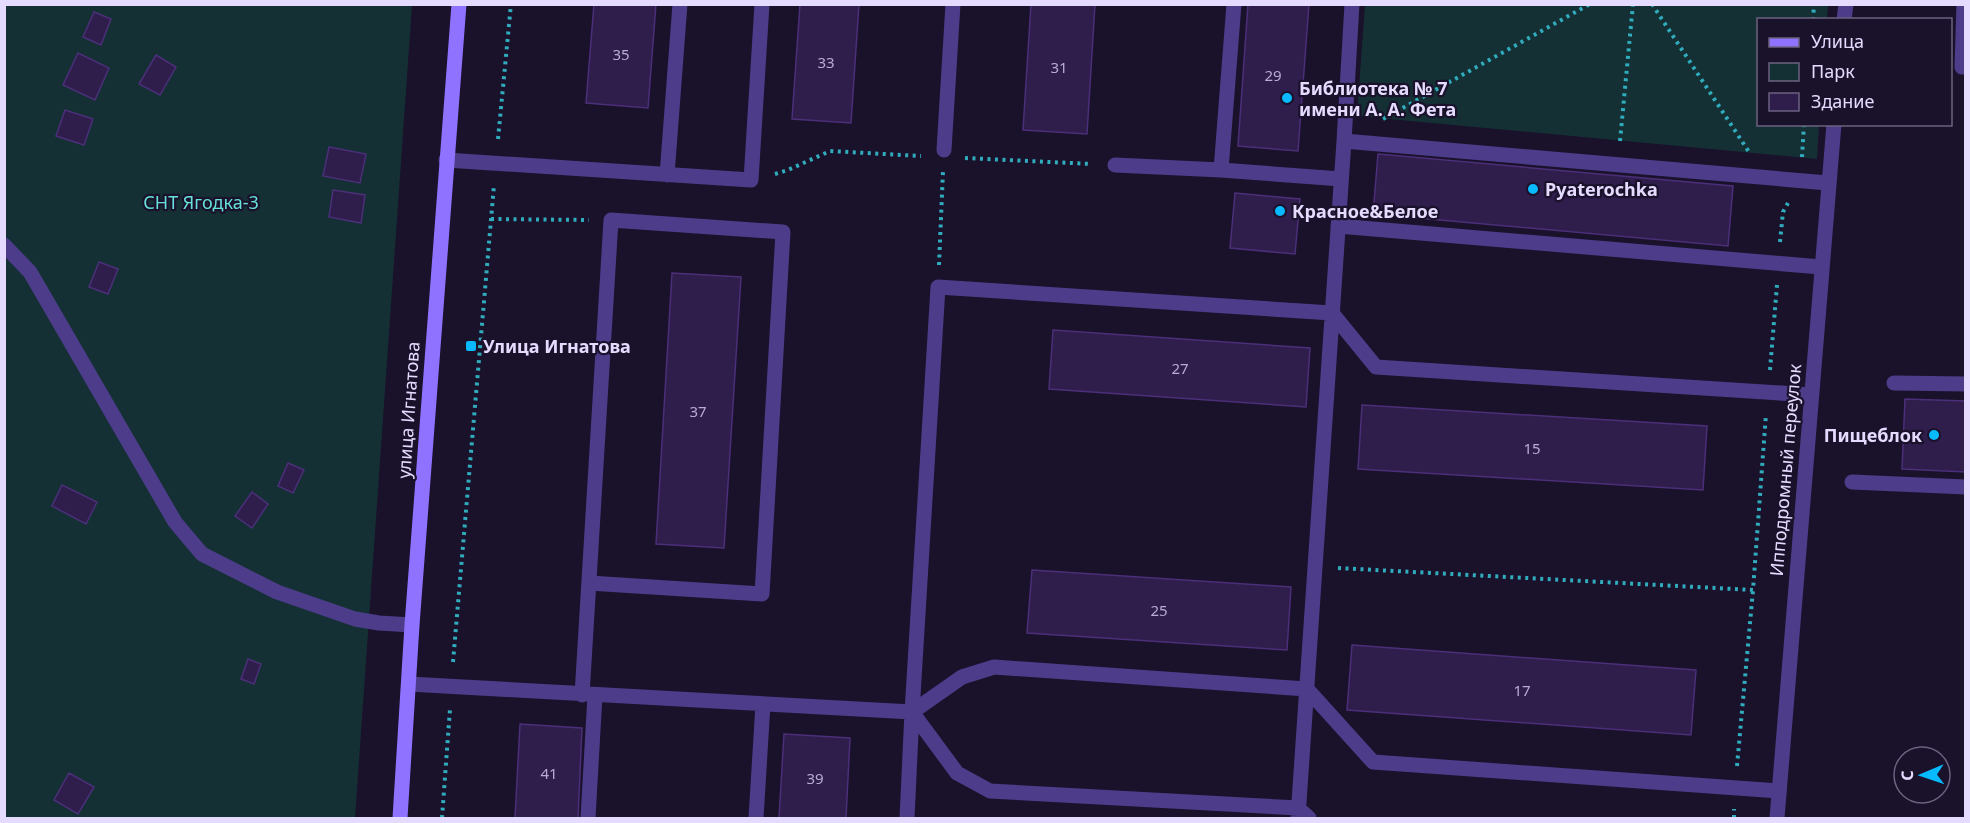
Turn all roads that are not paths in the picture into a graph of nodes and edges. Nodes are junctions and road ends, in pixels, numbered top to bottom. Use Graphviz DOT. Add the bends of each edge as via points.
graph roads {
  1 [pos="459,4"];
  2 [pos="680,4"];
  3 [pos="762,4"];
  4 [pos="953,4"];
  5 [pos="1234,4"];
  6 [pos="1352,4"];
  7 [pos="1964,4"];
  8 [pos="1965,67"];
  9 [pos="1834,126"];
  10 [pos="1344,141"];
  11 [pos="944,150"];
  12 [pos="446,160"];
  13 [pos="1115,165"];
  14 [pos="1221,170"];
  15 [pos="667,175"];
  16 [pos="1341,179"];
  17 [pos="1828,183"];
  18 [pos="1338,226"];
  19 [pos="4,245"];
  20 [pos="1821,267"];
  21 [pos="1332,313"];
  22 [pos="1894,383"];
  23 [pos="1965,384"];
  24 [pos="1811,395"];
  25 [pos="1852,482"];
  26 [pos="1965,487"];
  27 [pos="589,583"];
  28 [pos="412,625"];
  29 [pos="409,684"];
  30 [pos="1307,689"];
  31 [pos="588,695"];
  32 [pos="763,704"];
  33 [pos="912,712"];
  34 [pos="1779,791"];
  35 [pos="1302,815"];
  36 [pos="400,819"];
  37 [pos="588,819"];
  38 [pos="756,819"];
  39 [pos="907,819"];
  40 [pos="1777,819"];
  1 -- 12 [label="main road, улица Игнатова"];
  2 -- 15 [label="street"];
  3 -- 15 [label="street" via="751,180"];
  4 -- 11 [label="street"];
  5 -- 14 [label="street"];
  6 -- 10 [label="street"];
  7 -- 8 [label="street"];
  9 -- 17 [label="street, Ипподромный переулок"];
  10 -- 16 [label="street"];
  10 -- 17 [label="street"];
  12 -- 15 [label="street"];
  12 -- 28 [label="main road, улица Игнатова"];
  13 -- 14 [label="street"];
  14 -- 16 [label="street"];
  16 -- 18 [label="street"];
  17 -- 20 [label="street, Ипподромный переулок"];
  18 -- 20 [label="street"];
  18 -- 21 [label="street"];
  19 -- 28 [label="street" via="30,272 175,522 202,554 277,592 355,619"];
  20 -- 24 [label="street, Ипподромный переулок"];
  21 -- 24 [label="street" via="1376,367"];
  21 -- 30 [label="street"];
  21 -- 33 [label="street" via="938,287"];
  22 -- 23 [label="street"];
  24 -- 34 [label="street, Ипподромный переулок"];
  25 -- 26 [label="street"];
  27 -- 27 [label="street" via="611,220 783,232 762,594"];
  27 -- 31 [label="street"];
  28 -- 29 [label="main road, улица Игнатова"];
  29 -- 31 [label="street"];
  29 -- 36 [label="main road, улица Игнатова"];
  30 -- 33 [label="street" via="994,667 962,677"];
  30 -- 34 [label="street" via="1373,762"];
  30 -- 35 [label="street"];
  31 -- 32 [label="street"];
  31 -- 37 [label="street"];
  32 -- 33 [label="street"];
  32 -- 38 [label="street"];
  33 -- 35 [label="street" via="957,773 990,791"];
  33 -- 39 [label="street"];
  34 -- 40 [label="street, Ипподромный переулок"];
}
